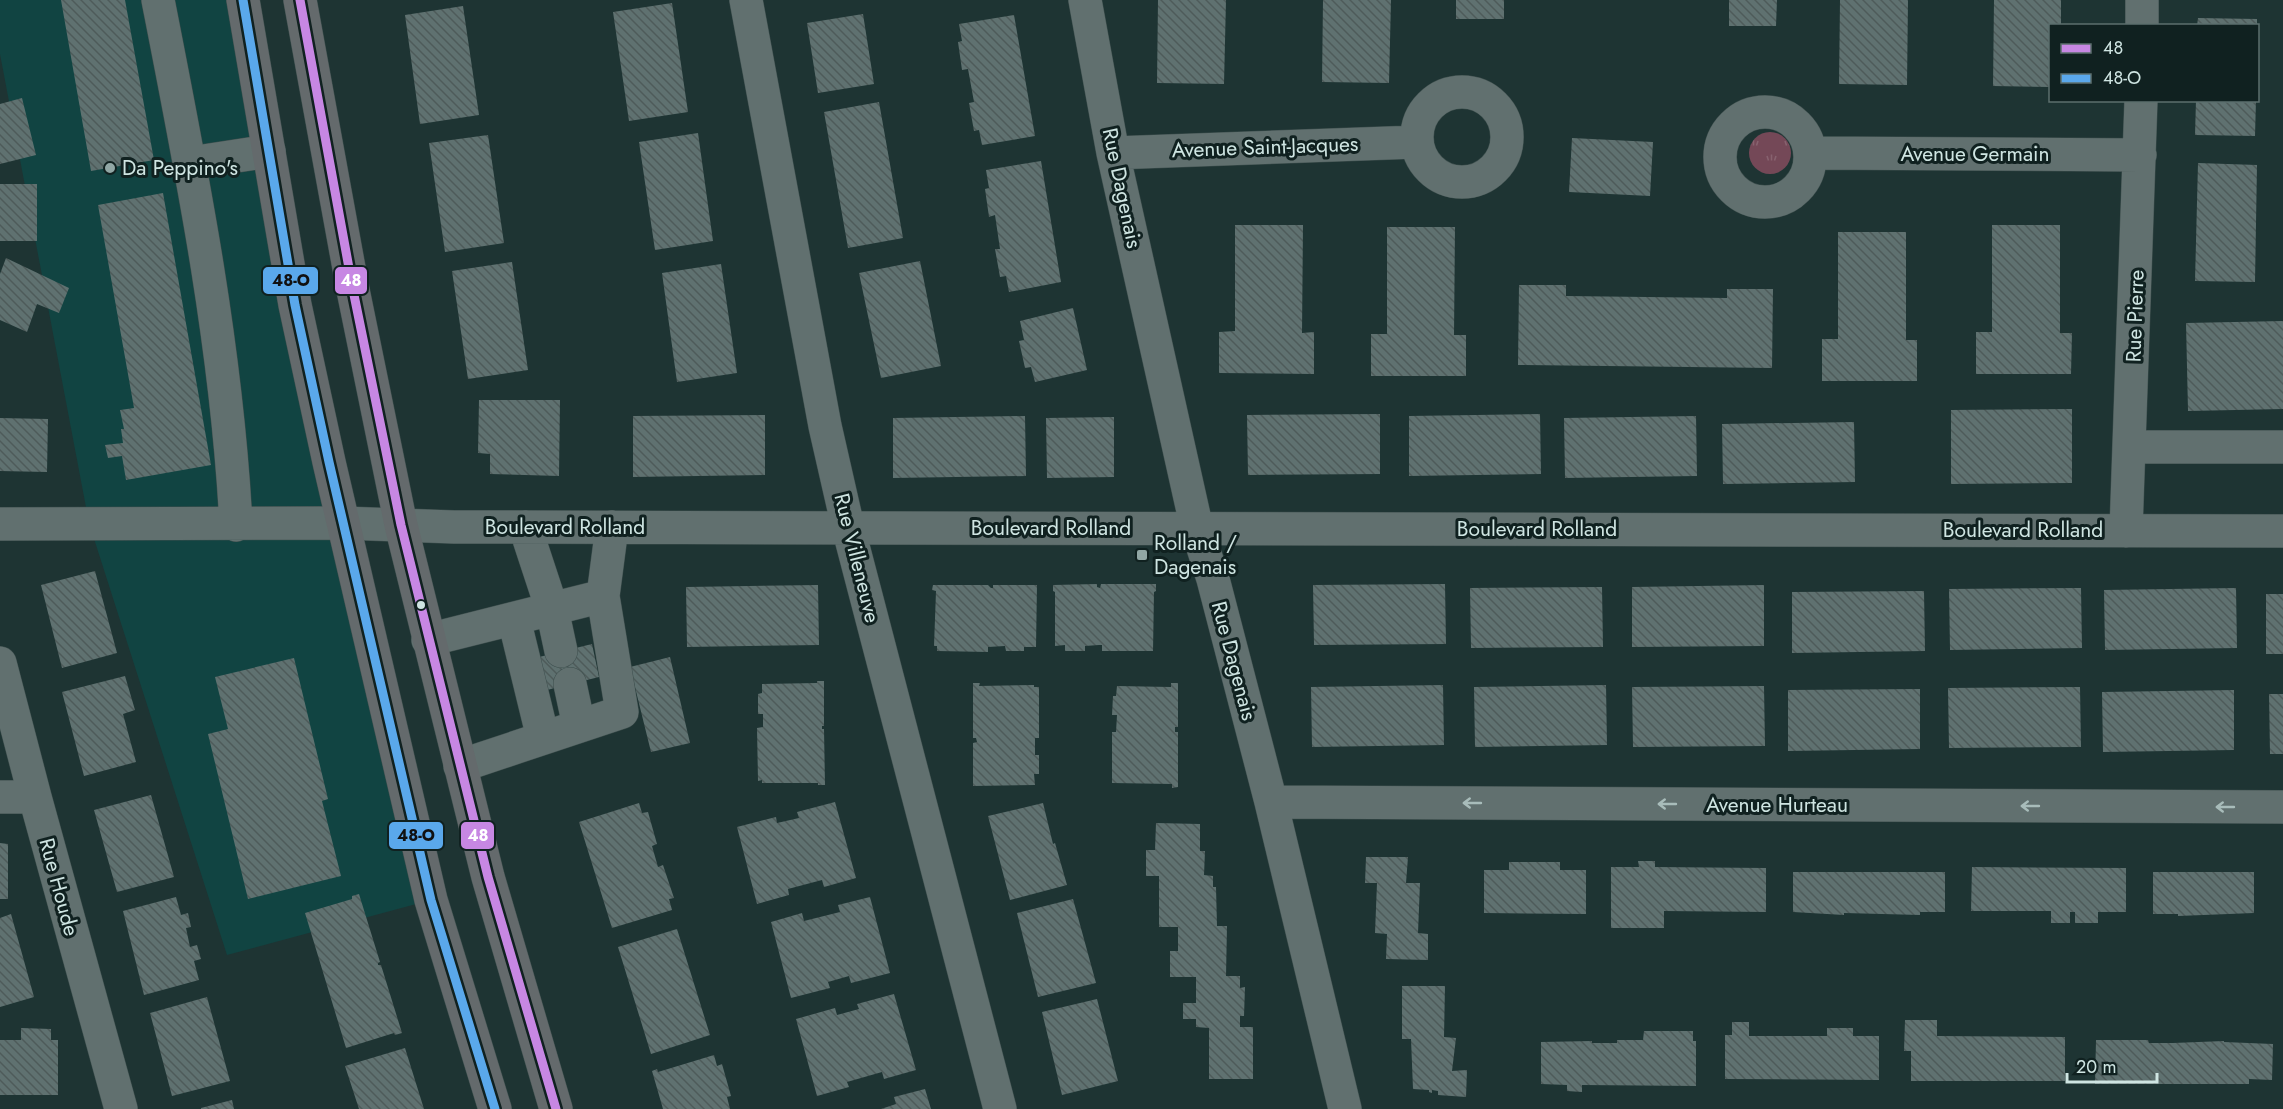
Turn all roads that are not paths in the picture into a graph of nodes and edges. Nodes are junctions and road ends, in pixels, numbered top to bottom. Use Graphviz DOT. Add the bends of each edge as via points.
graph roads {
  1 [pos="158,0"];
  2 [pos="243,0"];
  3 [pos="300,0"];
  4 [pos="746,0"];
  5 [pos="1085,0"];
  6 [pos="2142,0"];
  7 [pos="2142,24"];
  8 [pos="2141,102"];
  9 [pos="1417,142"];
  10 [pos="269,151"];
  11 [pos="1113,153"];
  12 [pos="1810,153"];
  13 [pos="2140,155"];
  14 [pos="190,163"];
  15 [pos="2130,447"];
  16 [pos="2283,447"];
  17 [pos="0,524"];
  18 [pos="343,524"];
  19 [pos="236,525"];
  20 [pos="401,525"];
  21 [pos="525,527"];
  22 [pos="612,527"];
  23 [pos="848,527"];
  24 [pos="1197,529"];
  25 [pos="2127,531"];
  26 [pos="2283,531"];
  27 [pos="603,596"];
  28 [pos="552,609"];
  29 [pos="514,619"];
  30 [pos="428,639"];
  31 [pos="561,651"];
  32 [pos="0,663"];
  33 [pos="570,684"];
  34 [pos="579,726"];
  35 [pos="543,738"];
  36 [pos="460,766"];
  37 [pos="0,797"];
  38 [pos="35,798"];
  39 [pos="1271,802"];
  40 [pos="2283,807"];
  41 [pos="121,1109"];
  42 [pos="495,1109"];
  43 [pos="556,1109"];
  44 [pos="1000,1109"];
  45 [pos="1345,1109"];
  1 -- 14 [label="street"];
  2 -- 10 [label="main road"];
  3 -- 20 [label="main road"];
  4 -- 23 [label="street, Rue Villeneuve" via="825,426"];
  5 -- 11 [label="street, Rue Dagenais"];
  6 -- 7 [label="street"];
  8 -- 13 [label="street, Rue Pierre"];
  9 -- 11 [label="street, Avenue Saint-Jacques"];
  10 -- 14 [label="street"];
  10 -- 18 [label="main road" via="295,305"];
  11 -- 24 [label="street, Rue Dagenais"];
  12 -- 13 [label="street, Avenue Germain"];
  13 -- 15 [label="street, Rue Pierre"];
  14 -- 19 [label="street" via="232,455"];
  15 -- 16 [label="street"];
  15 -- 25 [label="street, Rue Pierre"];
  17 -- 19 [label="street, Boulevard Rolland"];
  18 -- 19 [label="street, Boulevard Rolland"];
  18 -- 20 [label="street, Boulevard Rolland"];
  18 -- 42 [label="main road" via="431,900"];
  20 -- 21 [label="street, Boulevard Rolland"];
  20 -- 30 [label="main road"];
  21 -- 22 [label="street, Boulevard Rolland"];
  21 -- 28 [label="street"];
  22 -- 23 [label="street, Boulevard Rolland"];
  22 -- 27 [label="street"];
  23 -- 24 [label="street, Boulevard Rolland"];
  23 -- 44 [label="street, Rue Villeneuve"];
  24 -- 25 [label="street, Boulevard Rolland"];
  24 -- 39 [label="street, Rue Dagenais"];
  25 -- 26 [label="street, Boulevard Rolland"];
  27 -- 28 [label="street"];
  27 -- 34 [label="street" via="622,712"];
  28 -- 29 [label="street"];
  28 -- 31 [label="street"];
  29 -- 30 [label="street"];
  29 -- 35 [label="street"];
  30 -- 36 [label="main road"];
  32 -- 38 [label="street, Rue Houde"];
  33 -- 34 [label="street"];
  34 -- 35 [label="street"];
  35 -- 36 [label="street"];
  36 -- 43 [label="main road"];
  37 -- 38 [label="street"];
  38 -- 41 [label="street, Rue Houde"];
  40 -- 39 [label="street, Avenue Hurteau, one-way"];
  39 -- 45 [label="street, Rue Dagenais"];
}
